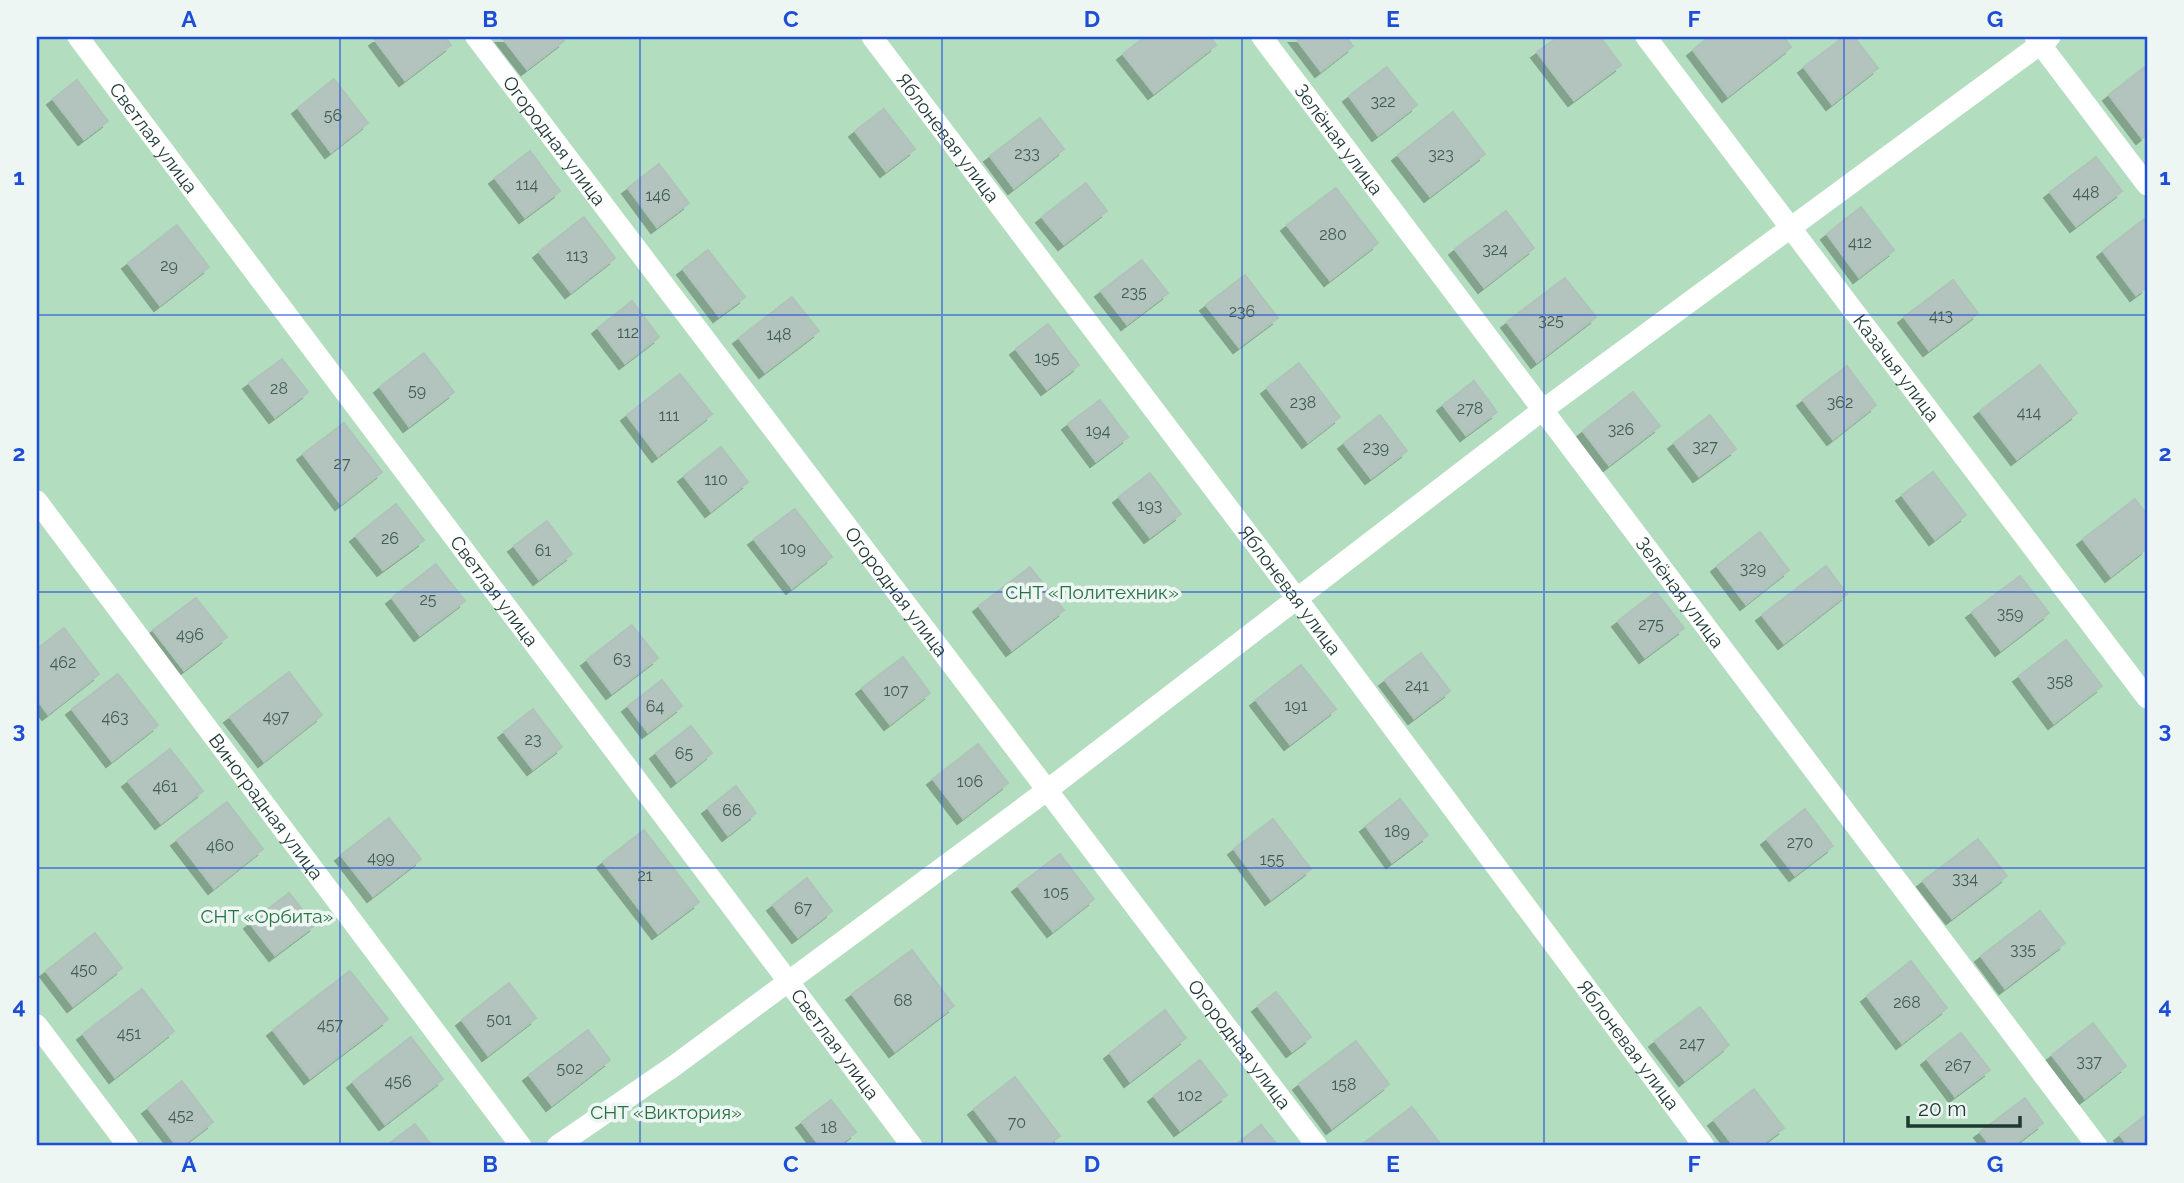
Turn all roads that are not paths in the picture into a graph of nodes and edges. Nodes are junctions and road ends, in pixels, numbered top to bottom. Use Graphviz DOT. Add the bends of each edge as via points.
graph roads {
  1 [pos="78,37"];
  2 [pos="476,37"];
  3 [pos="872,37"];
  4 [pos="1262,37"];
  5 [pos="1646,37"];
  6 [pos="2042,39"];
  7 [pos="2147,185"];
  8 [pos="1791,228"];
  9 [pos="1544,409"];
  10 [pos="37,501"];
  11 [pos="1298,600"];
  12 [pos="2147,698"];
  13 [pos="1046,791"];
  14 [pos="789,982"];
  15 [pos="37,1026"];
  16 [pos="128,1146"];
  17 [pos="521,1146"];
  18 [pos="556,1146"];
  19 [pos="912,1146"];
  20 [pos="1317,1146"];
  21 [pos="1704,1146"];
  22 [pos="2097,1146"];
  1 -- 14 [label="street, Светлая улица"];
  2 -- 13 [label="street, Огородная улица"];
  3 -- 11 [label="street, Яблоневая улица"];
  4 -- 9 [label="street, Зелёная улица"];
  5 -- 8 [label="street, Казачья улица"];
  6 -- 7 [label="street"];
  6 -- 8 [label="street"];
  8 -- 9 [label="street"];
  8 -- 12 [label="street, Казачья улица"];
  9 -- 11 [label="street"];
  9 -- 22 [label="street, Зелёная улица"];
  10 -- 17 [label="street, Виноградная улица"];
  11 -- 13 [label="street"];
  11 -- 21 [label="street, Яблоневая улица"];
  13 -- 14 [label="street"];
  13 -- 20 [label="street, Огородная улица"];
  14 -- 18 [label="street"];
  14 -- 19 [label="street, Светлая улица"];
  15 -- 16 [label="street"];
}
